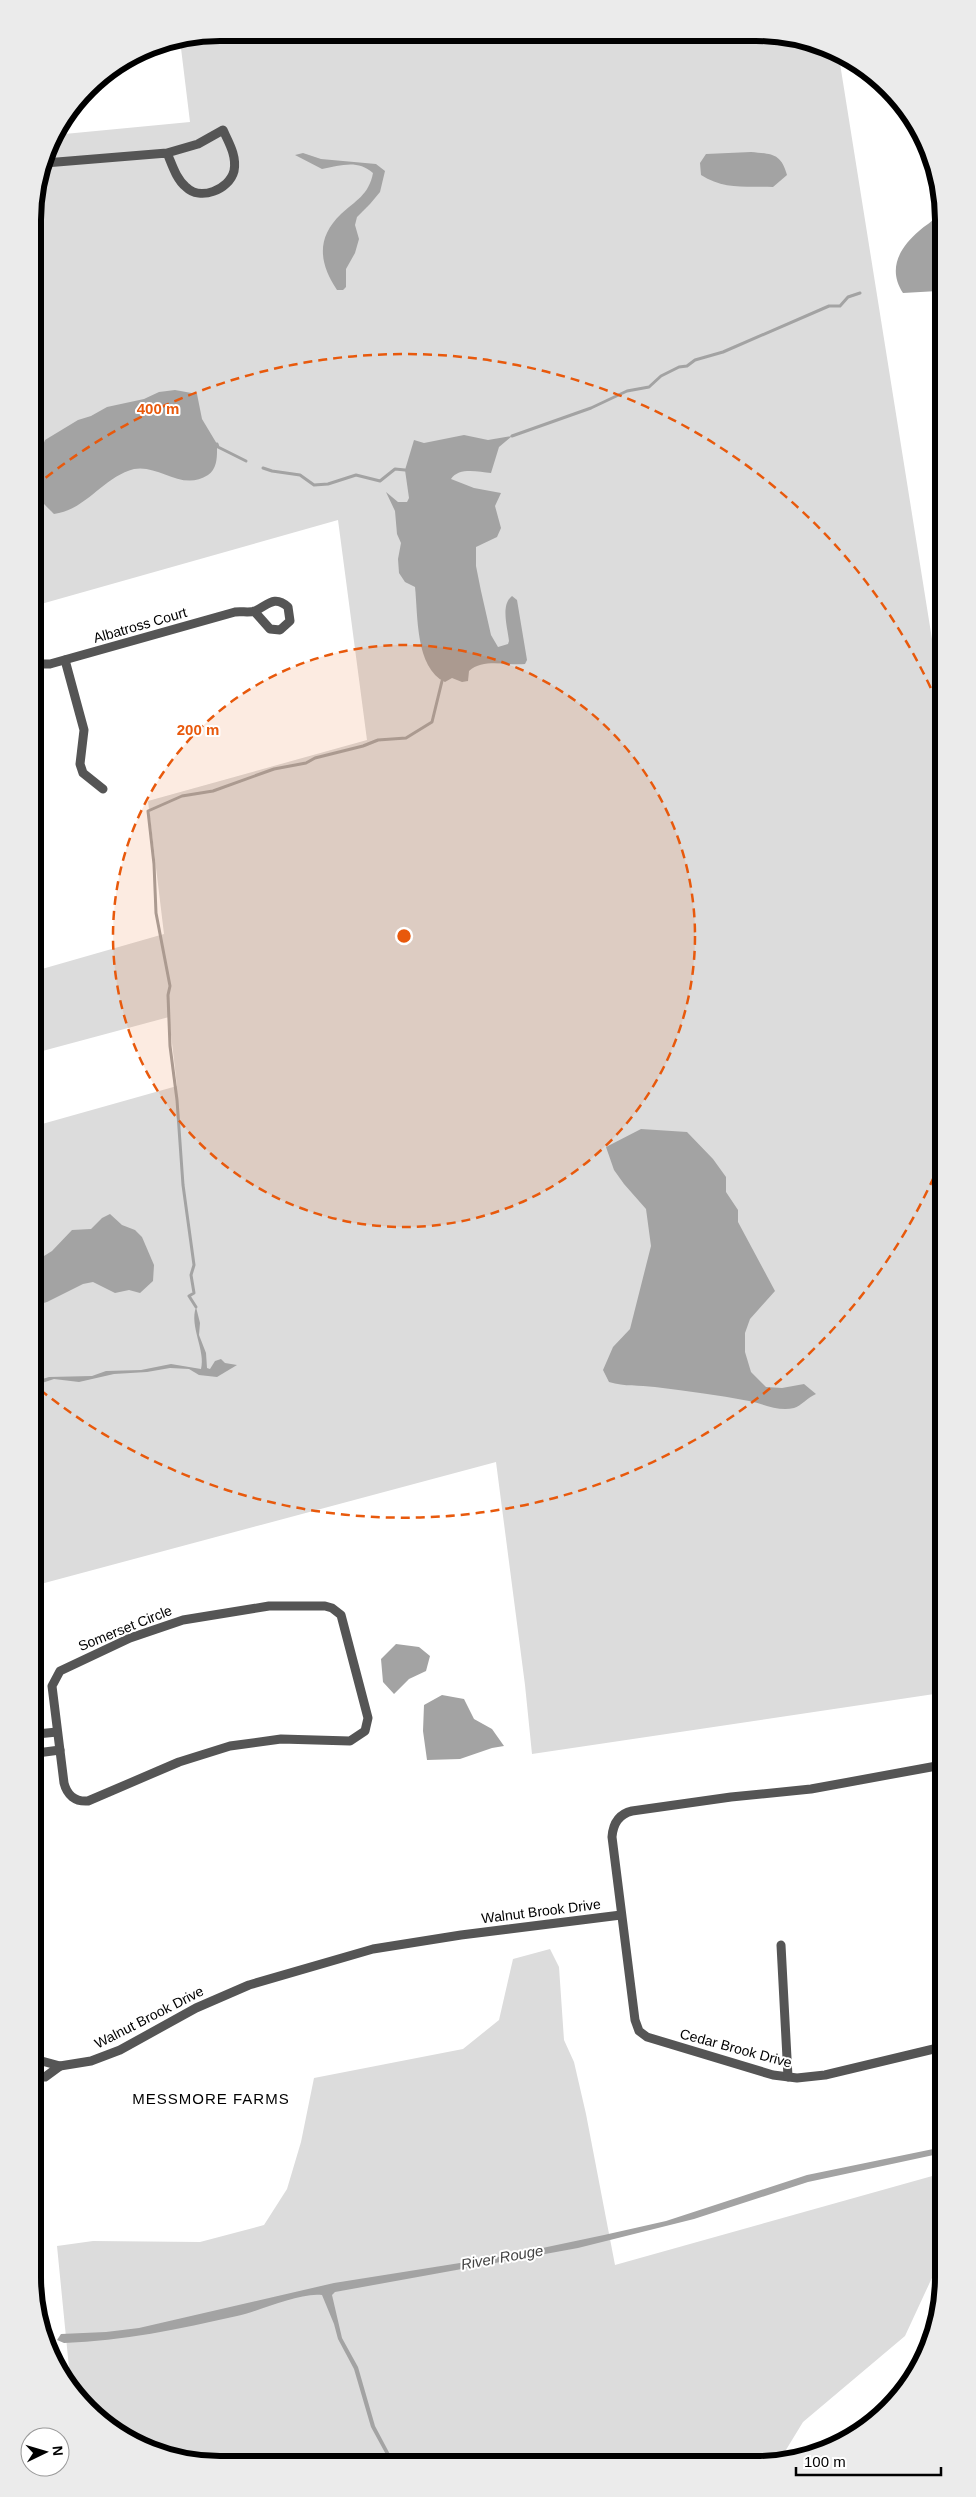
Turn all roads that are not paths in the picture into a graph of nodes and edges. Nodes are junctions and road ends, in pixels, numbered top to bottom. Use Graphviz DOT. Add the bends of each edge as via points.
graph roads {
  1 [pos="167,153"];
  2 [pos="51,162"];
  3 [pos="254,611"];
  4 [pos="65,660"];
  5 [pos="41,664"];
  6 [pos="103,789"];
  7 [pos="57,1732"];
  8 [pos="41,1734"];
  9 [pos="60,1750"];
  10 [pos="41,1752"];
  11 [pos="935,1766"];
  12 [pos="621,1915"];
  13 [pos="781,1946"];
  14 [pos="935,2049"];
  15 [pos="41,2061"];
  16 [pos="60,2066"];
  17 [pos="788,2077"];
  18 [pos="41,2078"];
  1 -- 1 [label="street" via="187,189 213,192 224,186 234,172 234,155 222,130 198,144"];
  1 -- 2 [label="street"];
  3 -- 4 [label="street, Albatross Court" via="235,612"];
  4 -- 5 [label="street, Albatross Court"];
  4 -- 6 [label="street" via="83,722 80,764 83,773"];
  7 -- 8 [label="street"];
  7 -- 9 [label="street, Somerset Circle"];
  7 -- 9 [label="street, Somerset Circle" via="52,1686 64,1668 130,1638 183,1620 269,1606 325,1606 337,1611 368,1718 365,1731 350,1741 281,1739 230,1746 195,1756 88,1801 76,1800 66,1790"];
  9 -- 10 [label="street"];
  11 -- 12 [label="street, Walnut Brook Drive" via="812,1789 731,1796 626,1812 615,1823 612,1837"];
  12 -- 16 [label="street, Walnut Brook Drive" via="424,1940 343,1956 227,1994 104,2056"];
  12 -- 17 [label="street, Cedar Brook Drive" via="634,2020 639,2031 654,2039"];
  13 -- 17 [label="street"];
  14 -- 17 [label="street, Cedar Brook Drive" via="814,2077"];
  15 -- 16 [label="street, Walnut Brook Drive"];
  16 -- 18 [label="street, Walnut Brook Drive"];
}
